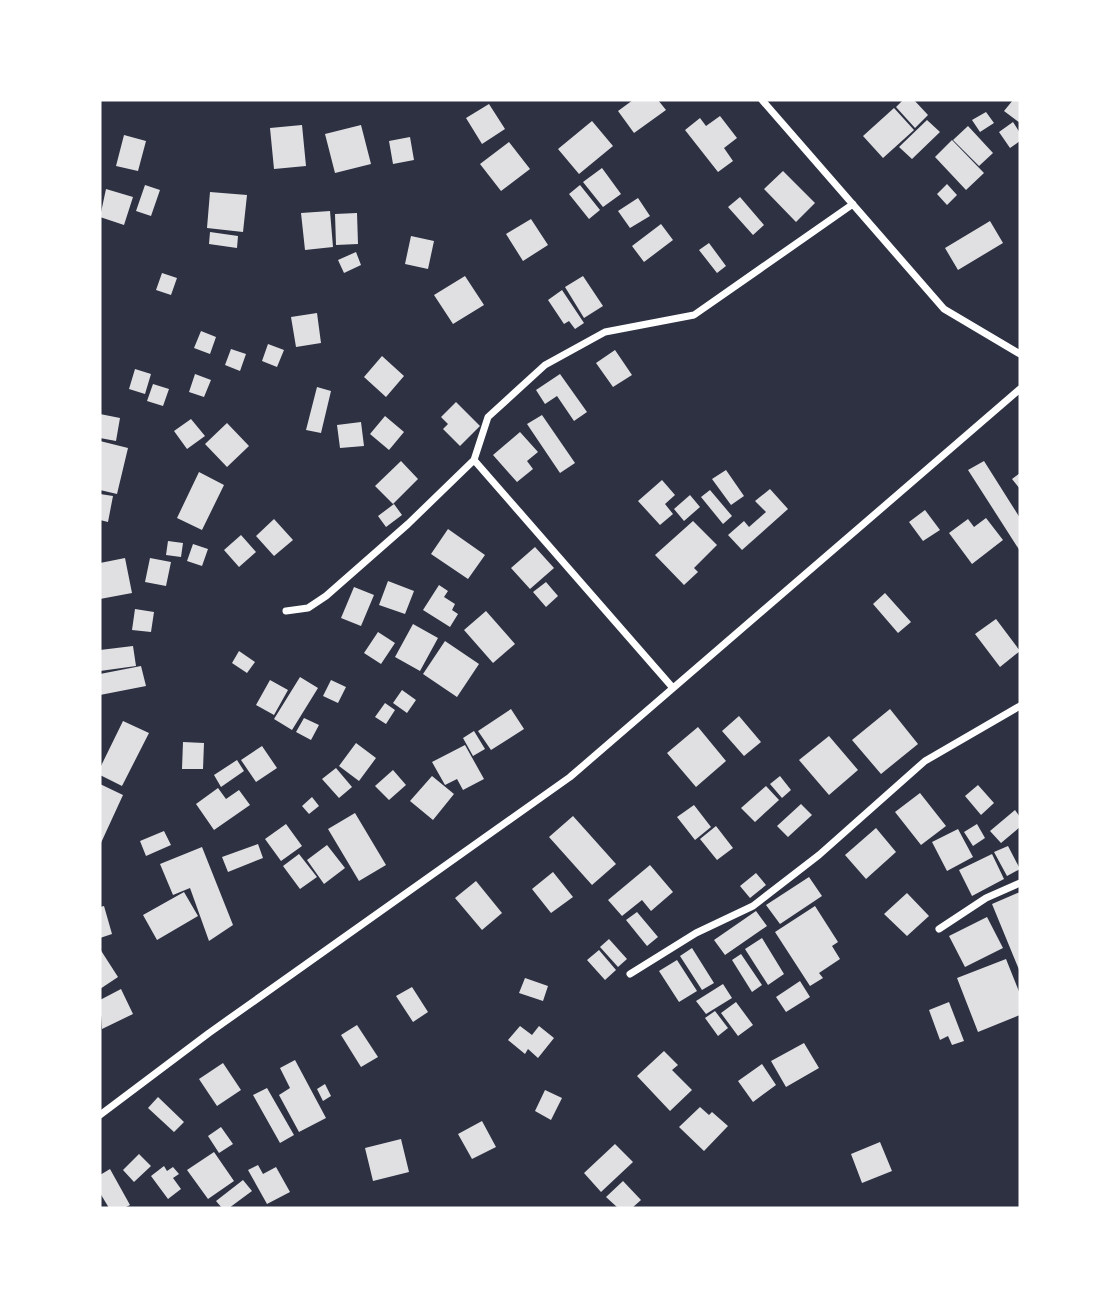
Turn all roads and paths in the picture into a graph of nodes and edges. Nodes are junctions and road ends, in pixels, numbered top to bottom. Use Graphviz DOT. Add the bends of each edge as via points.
graph roads {
  1 [pos="762,100"];
  2 [pos="853,204"];
  3 [pos="1020,354"];
  4 [pos="1020,389"];
  5 [pos="474,460"];
  6 [pos="286,611"];
  7 [pos="673,688"];
  8 [pos="1020,706"];
  9 [pos="1020,883"];
  10 [pos="939,929"];
  11 [pos="630,974"];
  12 [pos="100,1115"];
  1 -- 2 [label="street"];
  2 -- 3 [label="street" via="944,309"];
  2 -- 5 [label="street" via="694,315 605,332 545,365 488,417"];
  4 -- 7 [label="street"];
  5 -- 6 [label="street" via="326,596 307,608"];
  5 -- 7 [label="street"];
  7 -- 12 [label="street" via="570,777"];
  8 -- 11 [label="street" via="925,761 819,855 753,906 696,933"];
  9 -- 10 [label="street" via="986,898"];
}
